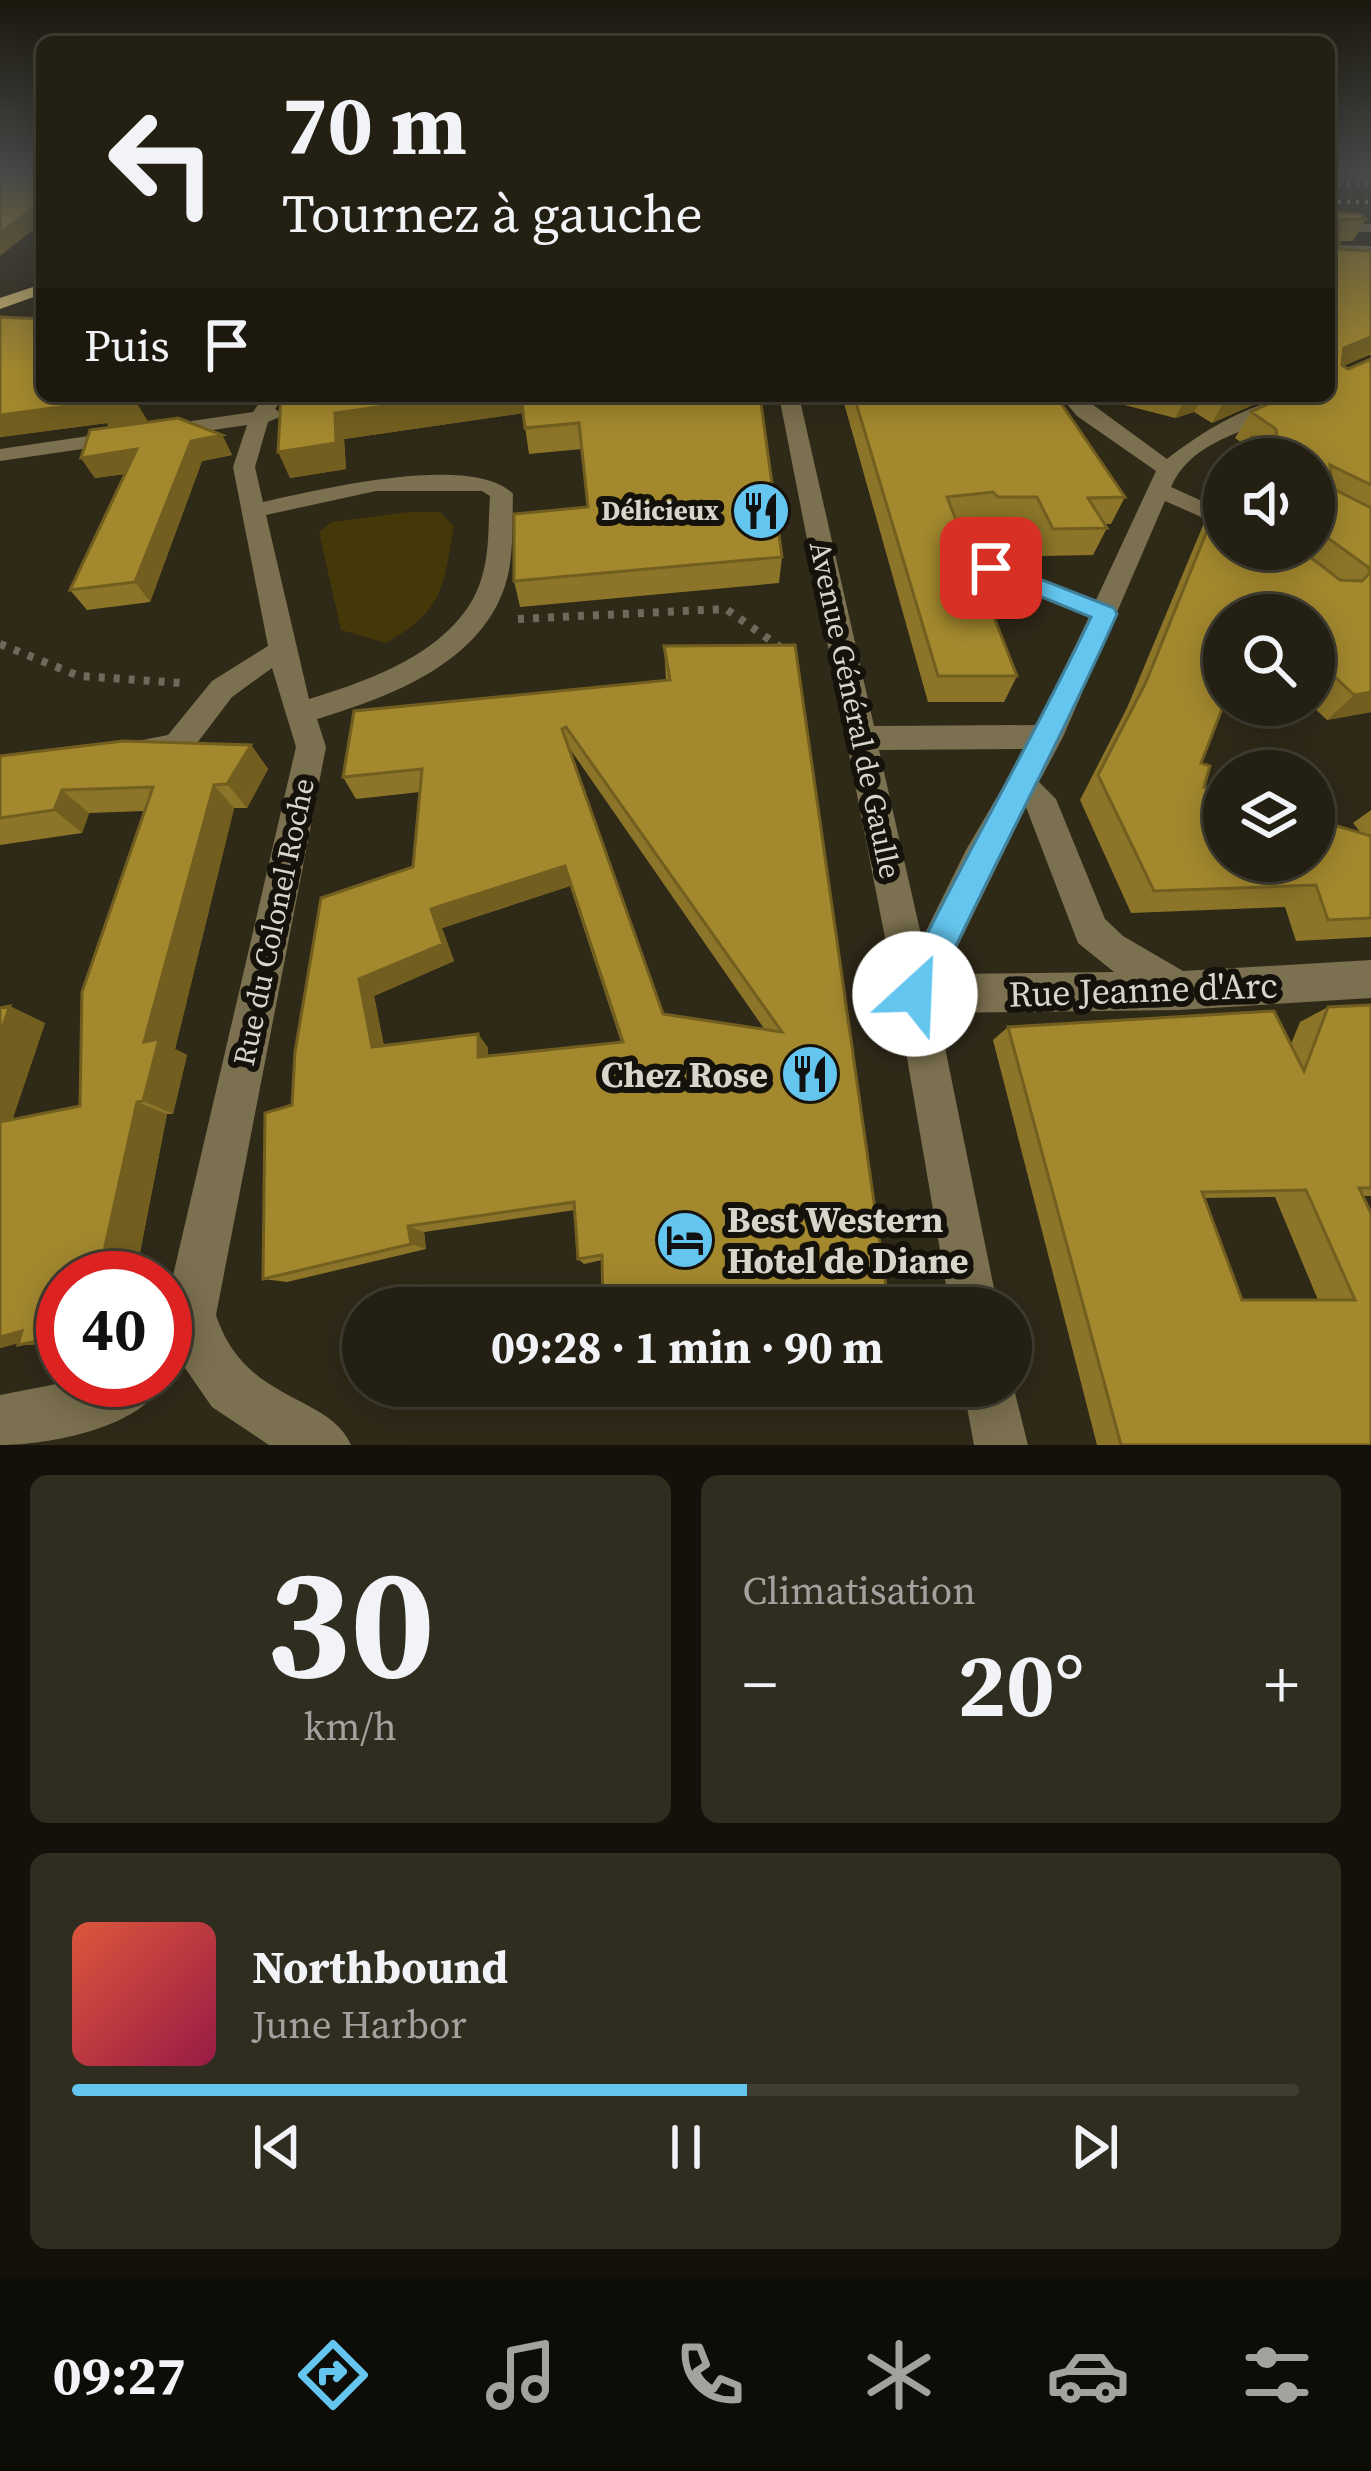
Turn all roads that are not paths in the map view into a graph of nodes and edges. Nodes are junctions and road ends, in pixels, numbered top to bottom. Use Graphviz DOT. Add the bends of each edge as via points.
graph roads {
  1 [pos="1335,249"];
  2 [pos="1371,250"];
  3 [pos="1335,263"];
  4 [pos="1371,265"];
  5 [pos="36,291"];
  6 [pos="0,304"];
  7 [pos="270,402"];
  8 [pos="790,402"];
  9 [pos="1075,402"];
  10 [pos="1290,402"];
  11 [pos="290,413"];
  12 [pos="259,418"];
  13 [pos="0,455"];
  14 [pos="1164,480"];
  15 [pos="1203,506"];
  16 [pos="250,512"];
  17 [pos="975,528"];
  18 [pos="1105,614"];
  19 [pos="283,651"];
  20 [pos="298,712"];
  21 [pos="1048,737"];
  22 [pos="861,738"];
  23 [pos="110,755"];
  24 [pos="1019,787"];
  25 [pos="1371,979"];
  26 [pos="1179,991"];
  27 [pos="915,994"];
  28 [pos="192,1273"];
  29 [pos="970,1287"];
  30 [pos="192,1349"];
  31 [pos="72,1407"];
  32 [pos="993,1407"];
  33 [pos="0,1421"];
  34 [pos="324,1445"];
  35 [pos="1000,1445"];
  1 -- 2 [label="street"];
  3 -- 4 [label="main road"];
  5 -- 6 [label="main road"];
  7 -- 12 [label="street, Rue du Colonel Roche"];
  8 -- 22 [label="street, Avenue Général de Gaulle"];
  9 -- 14 [label="street"];
  10 -- 14 [label="street"];
  11 -- 12 [label="street"];
  12 -- 13 [label="street"];
  12 -- 16 [label="street, Rue du Colonel Roche" via="244,467"];
  14 -- 15 [label="street"];
  14 -- 18 [label="street"];
  16 -- 19 [label="street, Rue du Colonel Roche"];
  16 -- 20 [label="street" via="376,484 487,484 502,494 493,585 467,627 367,693"];
  17 -- 18 [label="street" via="991,568"];
  18 -- 21 [label="street"];
  19 -- 20 [label="street, Rue du Colonel Roche"];
  19 -- 23 [label="street" via="244,667 216,692 177,746"];
  20 -- 28 [label="street, Rue du Colonel Roche" via="311,747"];
  21 -- 22 [label="street"];
  21 -- 24 [label="street"];
  22 -- 27 [label="street, Avenue Général de Gaulle"];
  24 -- 26 [label="street" via="1040,799 1091,931"];
  24 -- 27 [label="street"];
  25 -- 26 [label="street, Rue Jeanne d'Arc"];
  26 -- 27 [label="street, Rue Jeanne d'Arc"];
  27 -- 29 [label="street, Avenue Général de Gaulle"];
  30 -- 34 [label="street" via="251,1405"];
  31 -- 33 [label="street"];
  32 -- 35 [label="street"];
}
